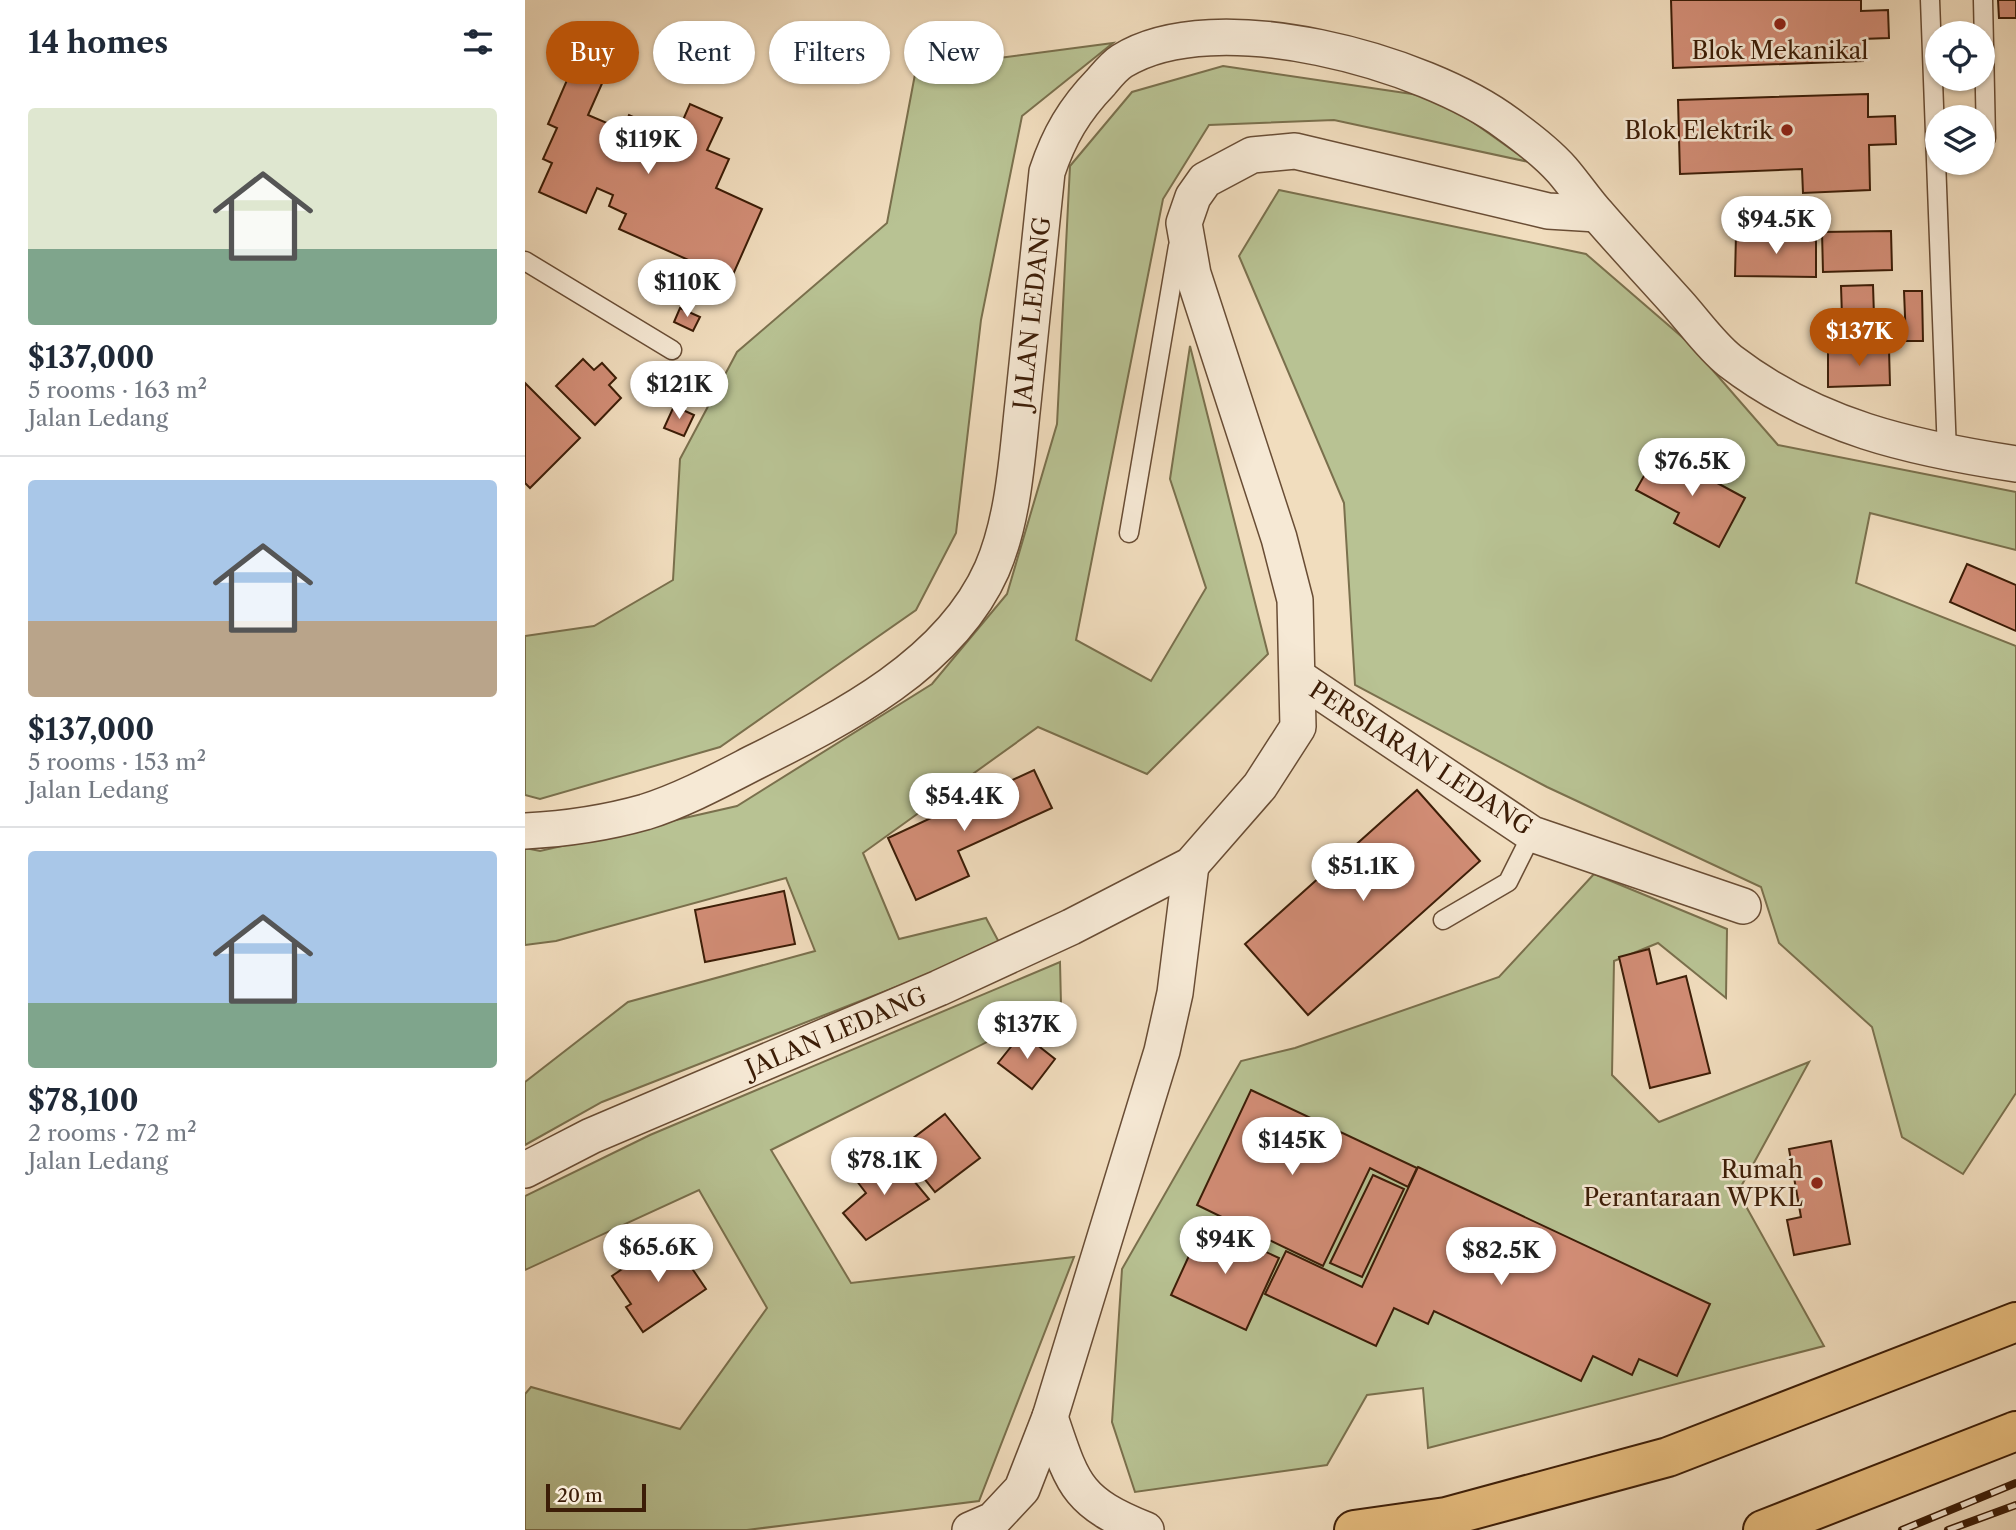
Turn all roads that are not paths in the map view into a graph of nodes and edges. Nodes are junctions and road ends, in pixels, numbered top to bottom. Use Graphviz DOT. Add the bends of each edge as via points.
graph roads {
  1 [pos="1930,0"];
  2 [pos="1983,0"];
  3 [pos="1985,105"];
  4 [pos="1597,215"];
  5 [pos="1184,223"];
  6 [pos="525,261"];
  7 [pos="672,350"];
  8 [pos="1947,453"];
  9 [pos="2016,464"];
  10 [pos="1129,533"];
  11 [pos="1298,677"];
  12 [pos="525,831"];
  13 [pos="1532,834"];
  14 [pos="1191,865"];
  15 [pos="1743,906"];
  16 [pos="1443,920"];
  17 [pos="525,1170"];
  18 [pos="2016,1322"];
  19 [pos="1050,1417"];
  20 [pos="2016,1431"];
  21 [pos="969,1530"];
  22 [pos="1146,1530"];
  23 [pos="1355,1530"];
  24 [pos="1763,1530"];
  1 -- 8 [label="lane"];
  2 -- 3 [label="lane"];
  4 -- 5 [label="street" via="1548,211 1295,151 1252,155 1205,180"];
  4 -- 8 [label="street, JALAN LEDANG" via="1728,360 1800,407 1845,425"];
  4 -- 12 [label="street, JALAN LEDANG" via="1560,168 1507,123 1455,91 1349,55 1275,39 1219,35 1167,40 1120,62 1078,106 1058,137 1047,172 1016,474 992,568 972,605 934,648 889,684 825,727 707,787 645,812"];
  5 -- 10 [label="lane"];
  5 -- 11 [label="street, JALAN LEDANG" via="1193,274 1295,600"];
  6 -- 7 [label="lane"];
  8 -- 9 [label="street, JALAN LEDANG"];
  11 -- 13 [label="street, PERSIARAN LEDANG"];
  11 -- 14 [label="street, JALAN LEDANG" via="1298,727 1260,786"];
  13 -- 15 [label="street, PERSIARAN LEDANG"];
  13 -- 16 [label="lane" via="1508,882"];
  14 -- 17 [label="street, JALAN LEDANG" via="939,988 591,1136"];
  14 -- 19 [label="street" via="1175,993 1161,1051"];
  18 -- 23 [label="main road" via="1668,1457 1446,1517"];
  19 -- 21 [label="street" via="1022,1489 993,1520"];
  19 -- 22 [label="street" via="1070,1475 1084,1497 1110,1516"];
  20 -- 24 [label="main road"];
}
